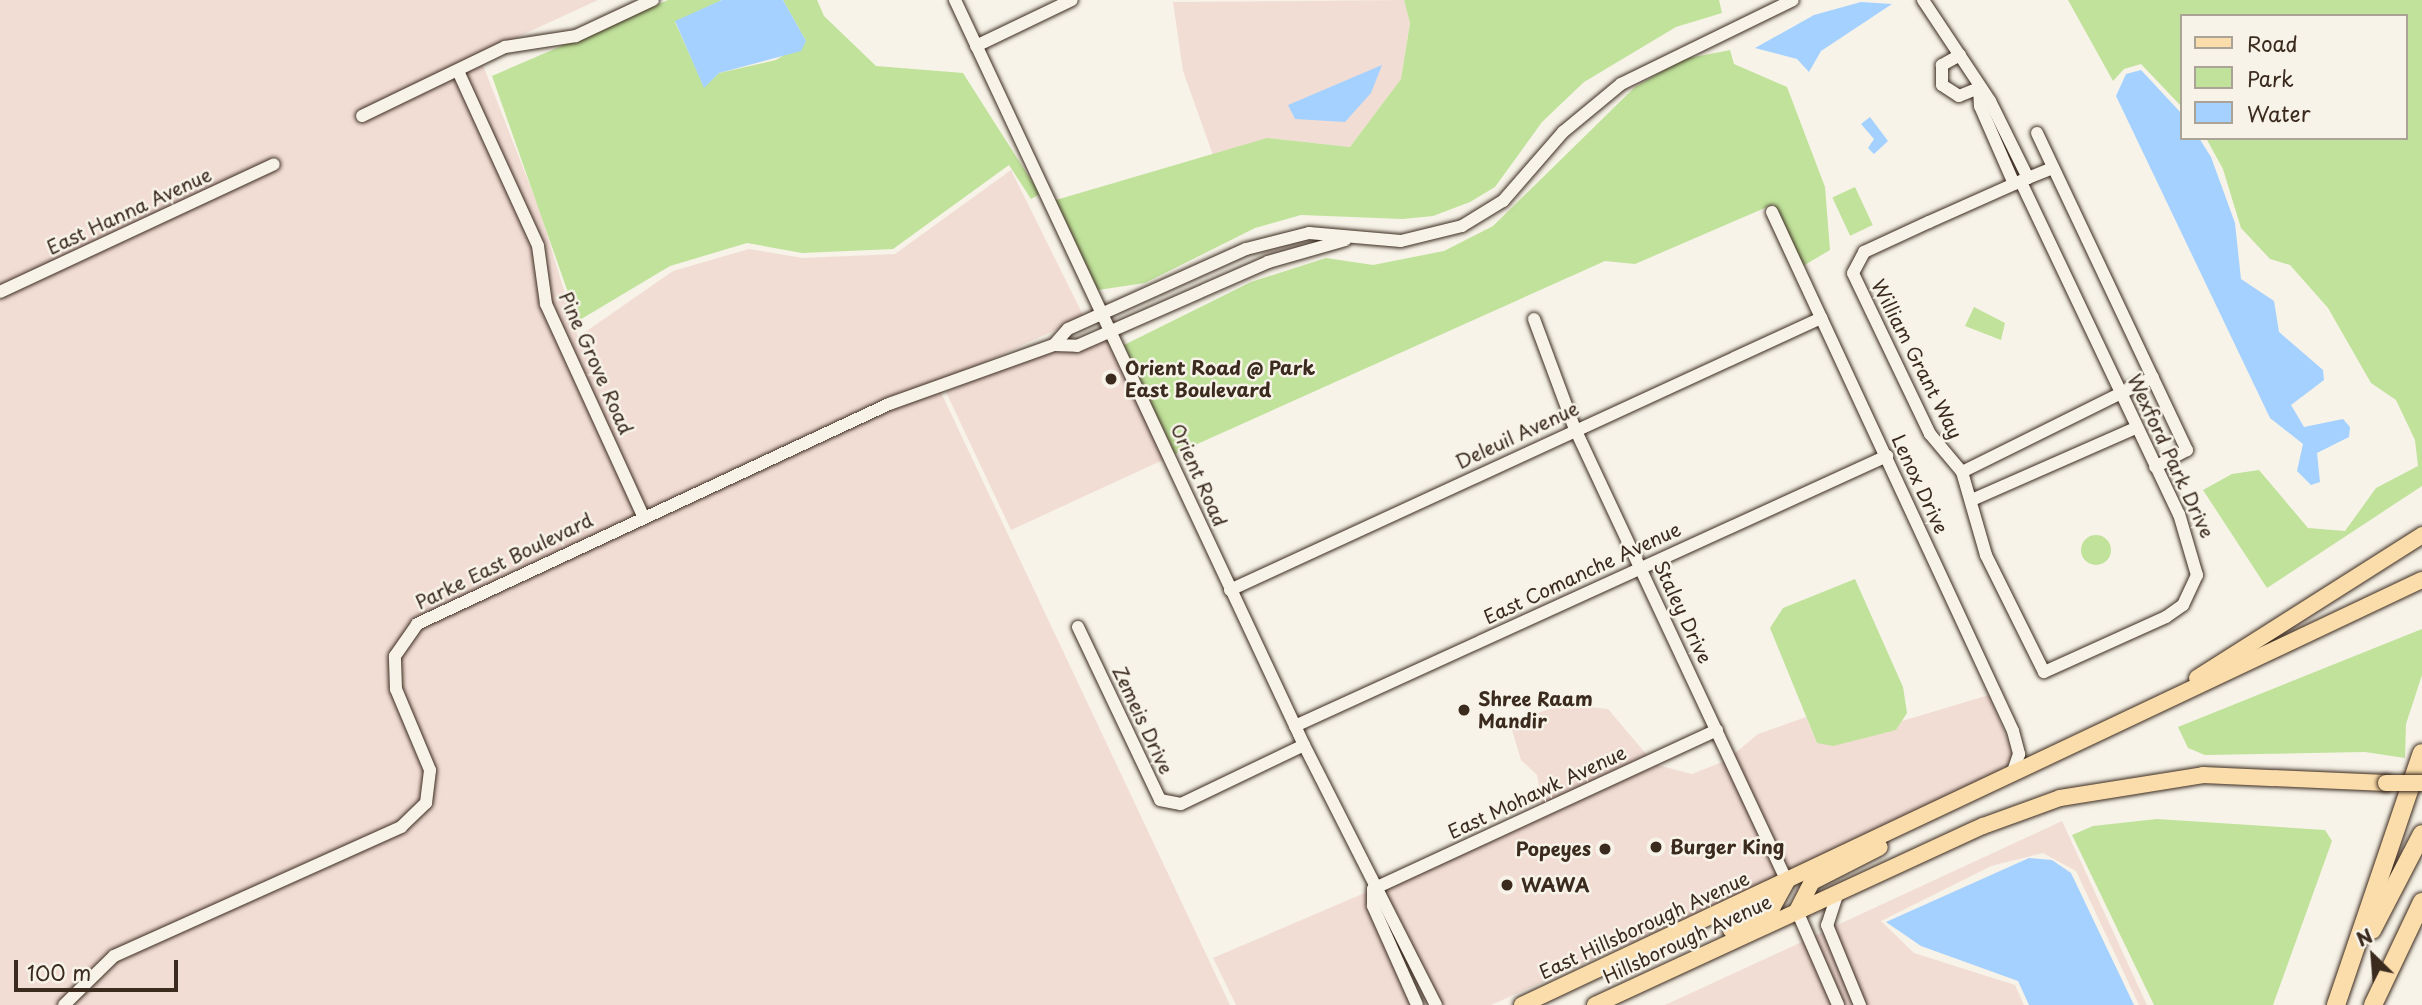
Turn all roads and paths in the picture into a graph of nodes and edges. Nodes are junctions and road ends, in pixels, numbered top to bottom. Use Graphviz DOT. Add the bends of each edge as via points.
graph roads {
  1 [pos="653,0"];
  2 [pos="955,0"];
  3 [pos="1072,0"];
  4 [pos="1793,0"];
  5 [pos="1923,0"];
  6 [pos="976,46"];
  7 [pos="1961,55"];
  8 [pos="458,71"];
  9 [pos="1979,88"];
  10 [pos="362,116"];
  11 [pos="2037,133"];
  12 [pos="274,164"];
  13 [pos="2053,167"];
  14 [pos="2021,181"];
  15 [pos="1772,212"];
  16 [pos="1350,238"];
  17 [pos="0,292"];
  18 [pos="1103,313"];
  19 [pos="1821,318"];
  20 [pos="1534,319"];
  21 [pos="1112,332"];
  22 [pos="1054,345"];
  23 [pos="2153,377"];
  24 [pos="2121,393"];
  25 [pos="2136,428"];
  26 [pos="1575,429"];
  27 [pos="1886,456"];
  28 [pos="2155,467"];
  29 [pos="1962,472"];
  30 [pos="1974,499"];
  31 [pos="642,514"];
  32 [pos="2422,534"];
  33 [pos="1640,567"];
  34 [pos="2422,580"];
  35 [pos="1230,590"];
  36 [pos="1078,627"];
  37 [pos="2040,671"];
  38 [pos="2133,718"];
  39 [pos="1295,726"];
  40 [pos="1717,730"];
  41 [pos="1304,745"];
  42 [pos="2422,753"];
  43 [pos="2012,774"];
  44 [pos="2422,783"];
  45 [pos="1911,822"];
  46 [pos="2422,834"];
  47 [pos="1787,881"];
  48 [pos="1373,889"];
  49 [pos="1838,892"];
  50 [pos="2422,901"];
  51 [pos="1797,911"];
  52 [pos="1670,970"];
  53 [pos="2346,979"];
  54 [pos="64,1005"];
  55 [pos="1416,1005"];
  56 [pos="1436,1005"];
  57 [pos="1522,1005"];
  58 [pos="1595,1005"];
  59 [pos="1838,1005"];
  60 [pos="1860,1005"];
  61 [pos="2336,1005"];
  62 [pos="2372,1005"];
  1 -- 8 [label="street" via="576,36 505,47"];
  2 -- 6 [label="street, Orient Road"];
  3 -- 6 [label="street"];
  4 -- 16 [label="street" via="1621,84 1589,106 1485,214 1437,235"];
  5 -- 7 [label="street, Wexford Park Drive"];
  6 -- 18 [label="street, Orient Road"];
  7 -- 9 [label="street, Wexford Park Drive"];
  7 -- 9 [label="street" via="1942,65 1942,85 1959,96"];
  8 -- 10 [label="street"];
  8 -- 31 [label="street, Pine Grove Road" via="538,246 546,304"];
  9 -- 14 [label="street, Wexford Park Drive" via="1980,106"];
  11 -- 13 [label="street"];
  12 -- 17 [label="street, East Hanna Avenue"];
  13 -- 14 [label="street, William Grant Way"];
  13 -- 23 [label="street"];
  14 -- 24 [label="street, Wexford Park Drive"];
  14 -- 29 [label="street, William Grant Way" via="1854,261 1864,299 1930,434"];
  15 -- 19 [label="street, Lenox Drive"];
  16 -- 18 [label="street" via="1280,237"];
  16 -- 21 [label="street" via="1268,262"];
  18 -- 21 [label="street, Orient Road"];
  18 -- 22 [label="street, Parke East Boulevard" via="1068,329"];
  19 -- 26 [label="street, Deleuil Avenue"];
  19 -- 27 [label="street, Lenox Drive"];
  20 -- 26 [label="street, Staley Drive"];
  21 -- 22 [label="street, Parke East Boulevard" via="1077,346"];
  21 -- 35 [label="street, Orient Road"];
  22 -- 31 [label="street, Parke East Boulevard" via="889,404"];
  23 -- 24 [label="street"];
  23 -- 28 [label="street" via="2187,450"];
  24 -- 25 [label="street, Wexford Park Drive"];
  24 -- 29 [label="street"];
  25 -- 28 [label="street, Wexford Park Drive"];
  25 -- 30 [label="street"];
  26 -- 33 [label="street, Staley Drive"];
  26 -- 35 [label="street, Deleuil Avenue"];
  27 -- 33 [label="street, East Comanche Avenue"];
  27 -- 43 [label="street, Lenox Drive" via="2012,731 2019,754"];
  28 -- 37 [label="street, Wexford Park Drive" via="2195,554 2191,593 2166,617"];
  29 -- 30 [label="street, William Grant Way"];
  30 -- 37 [label="street, William Grant Way" via="1986,555"];
  31 -- 54 [label="street, Parke East Boulevard" via="417,624 396,656 396,689 430,770 426,803 401,827 114,956"];
  32 -- 38 [label="main road"];
  33 -- 39 [label="street, East Comanche Avenue"];
  33 -- 40 [label="street, Staley Drive"];
  34 -- 38 [label="main road"];
  35 -- 39 [label="street, Orient Road"];
  36 -- 41 [label="street, Zemeis Drive" via="1160,800 1181,804"];
  38 -- 43 [label="main road, East Hillsborough Avenue"];
  39 -- 41 [label="street, Orient Road"];
  40 -- 47 [label="street, Staley Drive"];
  40 -- 48 [label="street, East Mohawk Avenue"];
  41 -- 48 [label="street, Orient Road"];
  42 -- 53 [label="highway"];
  43 -- 45 [label="main road, East Hillsborough Avenue"];
  44 -- 49 [label="main road, Hillsborough Avenue, bridge" via="2203,775 2135,782 2006,817"];
  45 -- 47 [label="main road, East Hillsborough Avenue"];
  45 -- 51 [label="main road" via="1887,843 1812,882"];
  46 -- 53 [label="highway"];
  47 -- 52 [label="main road" via="1772,908 1701,944"];
  47 -- 57 [label="main road, East Hillsborough Avenue"];
  48 -- 55 [label="street, Orient Road" via="1373,906"];
  48 -- 56 [label="street, Orient Road"];
  49 -- 51 [label="main road, Hillsborough Avenue"];
  49 -- 60 [label="street" via="1827,925"];
  50 -- 62 [label="highway"];
  51 -- 52 [label="main road, Hillsborough Avenue"];
  51 -- 59 [label="street"];
  52 -- 58 [label="main road, Hillsborough Avenue"];
  53 -- 61 [label="highway"];
}
